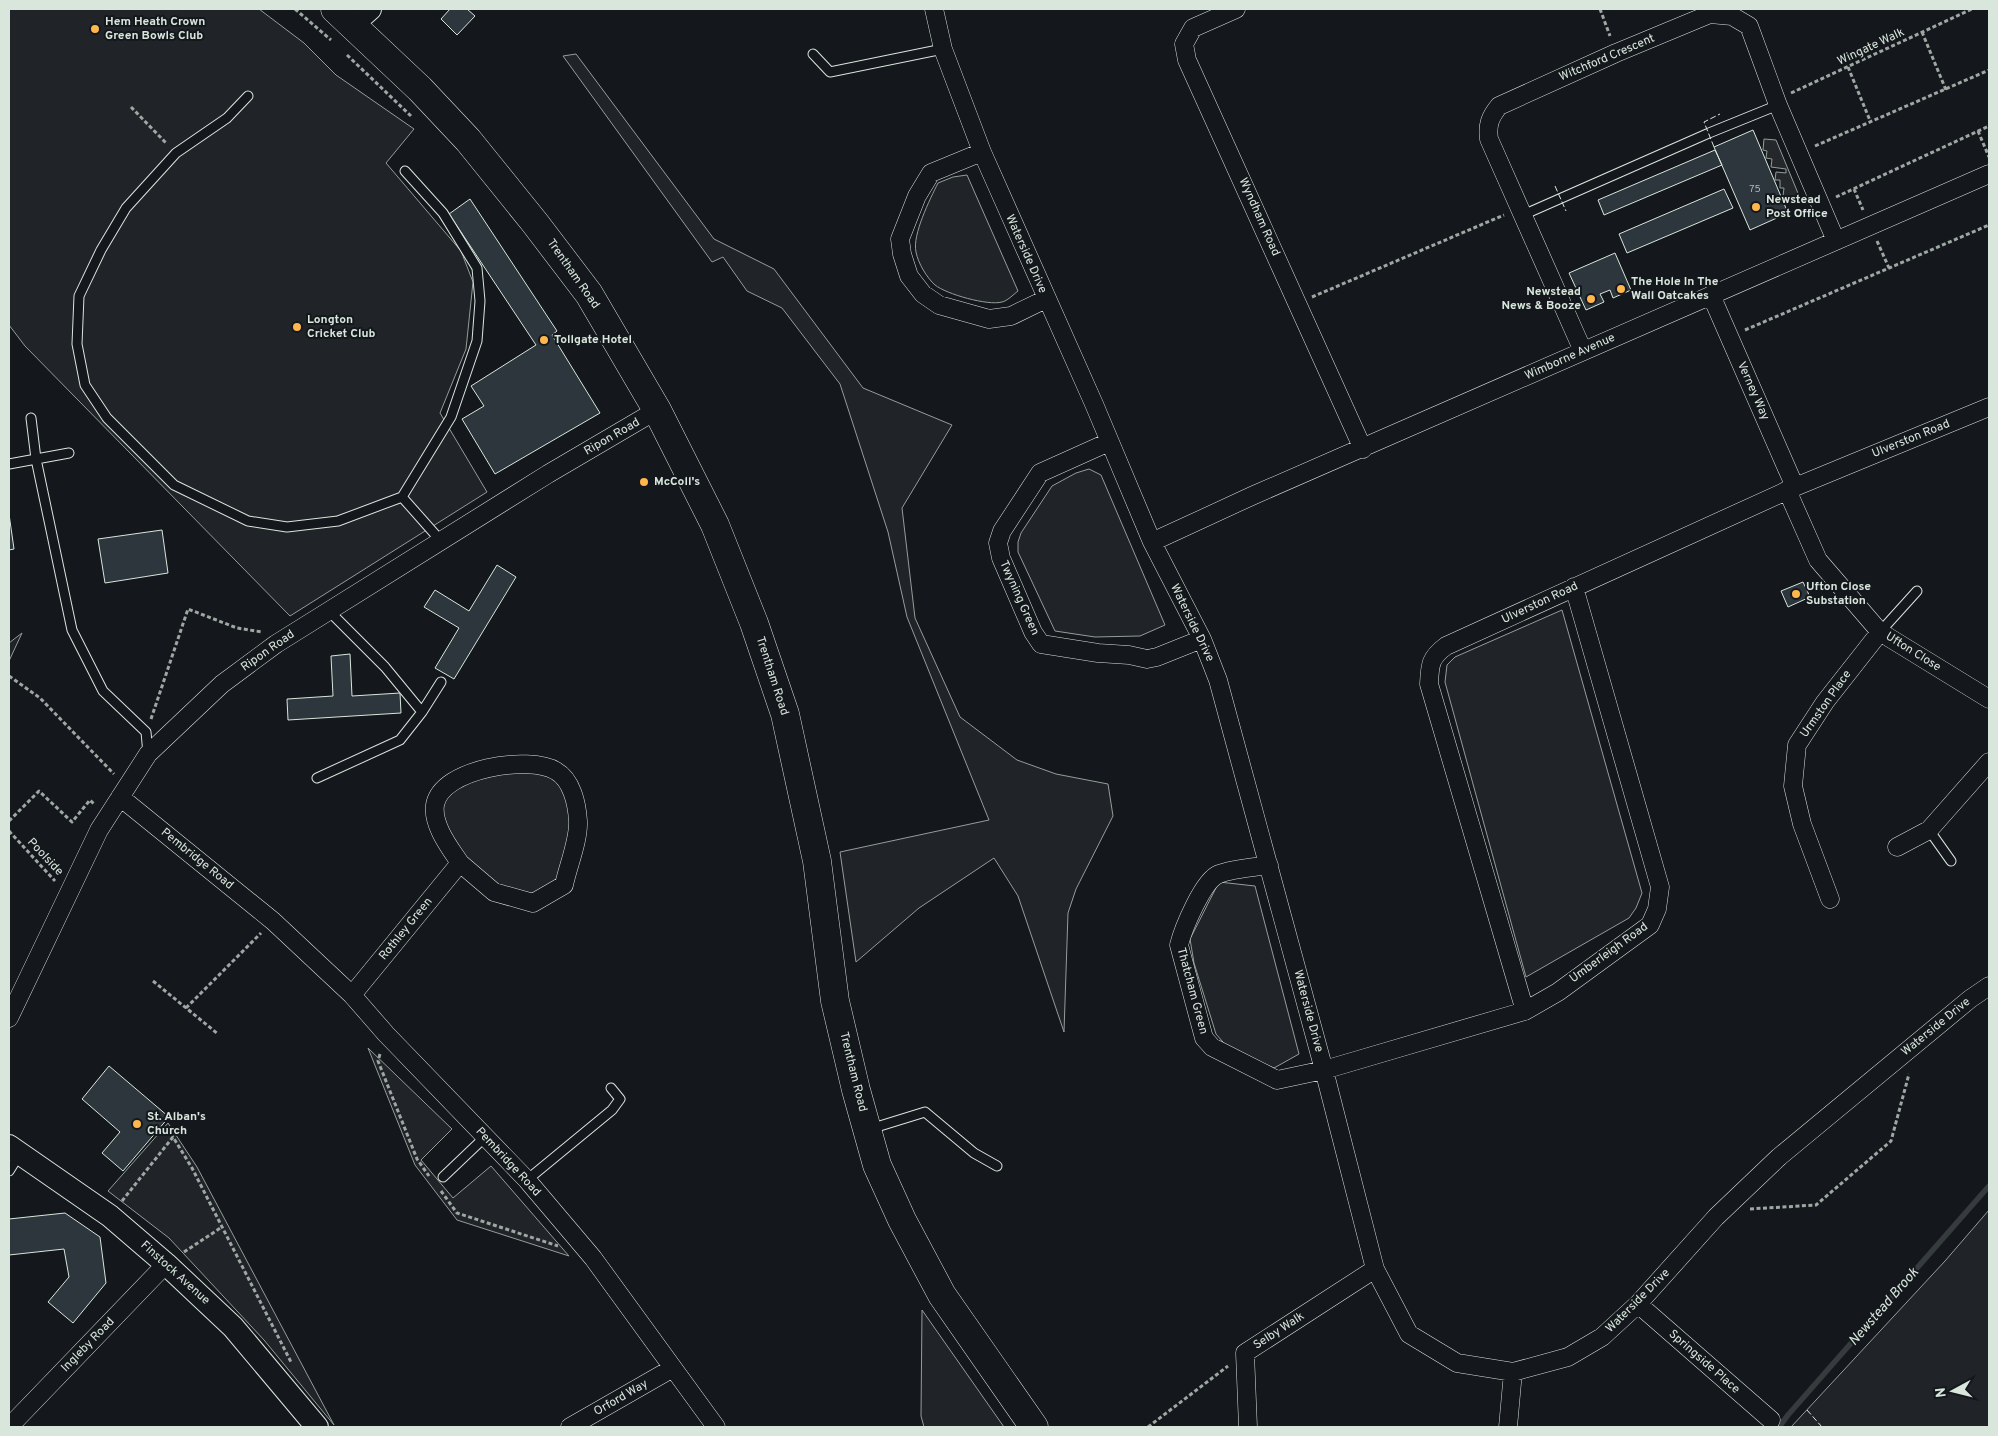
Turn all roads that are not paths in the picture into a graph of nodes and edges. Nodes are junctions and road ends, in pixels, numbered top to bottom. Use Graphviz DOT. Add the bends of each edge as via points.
graph roads {
  1 [pos="934,9"];
  2 [pos="1236,9"];
  3 [pos="349,22"];
  4 [pos="943,49"];
  5 [pos="812,54"];
  6 [pos="248,96"];
  7 [pos="1777,102"];
  8 [pos="982,152"];
  9 [pos="405,171"];
  10 [pos="1989,174"];
  11 [pos="1520,209"];
  12 [pos="1836,241"];
  13 [pos="1711,296"];
  14 [pos="1046,299"];
  15 [pos="1583,351"];
  16 [pos="1989,407"];
  17 [pos="657,410"];
  18 [pos="31,418"];
  19 [pos="1109,442"];
  20 [pos="1362,449"];
  21 [pos="70,453"];
  22 [pos="36,459"];
  23 [pos="9,464"];
  24 [pos="1791,489"];
  25 [pos="402,497"];
  26 [pos="441,541"];
  27 [pos="1152,542"];
  28 [pos="1574,587"];
  29 [pos="1917,591"];
  30 [pos="329,611"];
  31 [pos="1880,632"];
  32 [pos="1202,639"];
  33 [pos="441,682"];
  34 [pos="1989,699"];
  35 [pos="422,712"];
  36 [pos="148,754"];
  37 [pos="1989,762"];
  38 [pos="317,778"];
  39 [pos="123,792"];
  40 [pos="1929,830"];
  41 [pos="1897,848"];
  42 [pos="1951,861"];
  43 [pos="460,864"];
  44 [pos="1269,865"];
  45 [pos="1830,899"];
  46 [pos="1989,986"];
  47 [pos="352,995"];
  48 [pos="1525,1011"];
  49 [pos="9,1018"];
  50 [pos="1324,1070"];
  51 [pos="611,1088"];
  52 [pos="867,1130"];
  53 [pos="485,1137"];
  54 [pos="13,1156"];
  55 [pos="997,1166"];
  56 [pos="443,1177"];
  57 [pos="527,1180"];
  58 [pos="166,1264"];
  59 [pos="1376,1269"];
  60 [pos="1638,1304"];
  61 [pos="673,1368"];
  62 [pos="1513,1372"];
  63 [pos="1771,1420"];
  64 [pos="9,1427"];
  65 [pos="317,1427"];
  66 [pos="570,1427"];
  67 [pos="716,1427"];
  68 [pos="1034,1427"];
  69 [pos="1248,1427"];
  70 [pos="1508,1427"];
  1 -- 4 [label="street, Waterside Drive"];
  2 -- 20 [label="street, Wyndham Road" via="1193,28 1184,44 1187,60"];
  3 -- 17 [label="main road, Trentham Road" via="468,140 536,223 589,294"];
  4 -- 5 [label="lane" via="830,72"];
  4 -- 8 [label="street, Waterside Drive"];
  6 -- 25 [label="lane" via="227,118 176,153 126,208 101,250 79,296 77,344 85,386 107,418 174,485 248,521 287,527 338,521"];
  7 -- 11 [label="lane"];
  7 -- 11 [label="street, Witchford Crescent" via="1749,26 1732,16 1710,14 1616,53 1499,106 1492,114 1487,126 1489,138"];
  7 -- 12 [label="street, Witchford Crescent"];
  8 -- 14 [label="street, Waterside Drive"];
  8 -- 14 [label="street" via="931,173 917,196 900,238 909,276 923,294 939,304 989,319 1011,316"];
  9 -- 25 [label="lane" via="443,213 477,268 480,301 477,342 451,417"];
  10 -- 12 [label="street, Wimborne Avenue"];
  11 -- 15 [label="street, Witchford Crescent"];
  12 -- 13 [label="street, Wimborne Avenue"];
  13 -- 15 [label="street, Wimborne Avenue"];
  13 -- 24 [label="street, Verney Way"];
  14 -- 19 [label="street, Waterside Drive"];
  15 -- 20 [label="street, Wimborne Avenue"];
  16 -- 24 [label="street, Ulverston Road"];
  17 -- 26 [label="street, Ripon Road"];
  17 -- 52 [label="main road, Trentham Road" via="715,525 754,623 785,714 817,861 835,1000"];
  18 -- 22 [label="lane"];
  19 -- 27 [label="street, Waterside Drive"];
  19 -- 32 [label="street, Twyning Green" via="1040,473 1002,531 998,543 1001,558 1033,632 1041,644 1054,648 1146,659"];
  20 -- 27 [label="street, Wimborne Avenue"];
  21 -- 22 [label="lane"];
  22 -- 23 [label="lane"];
  22 -- 36 [label="lane" via="72,630 103,691 146,732"];
  24 -- 28 [label="street, Ulverston Road"];
  24 -- 31 [label="street, Ufton Close" via="1818,560"];
  25 -- 26 [label="lane"];
  26 -- 30 [label="street, Ripon Road"];
  27 -- 32 [label="street, Waterside Drive"];
  28 -- 48 [label="street, Umberleigh Road" via="1660,887 1660,899 1650,925 1558,992"];
  28 -- 48 [label="street, Ulverston Road" via="1446,646 1434,655 1430,667 1429,684 1434,703"];
  29 -- 31 [label="lane"];
  30 -- 35 [label="lane" via="385,667"];
  30 -- 36 [label="street, Ripon Road" via="276,644 222,684"];
  31 -- 34 [label="street, Ufton Close"];
  31 -- 45 [label="street, Urmston Place" via="1825,702 1797,745 1793,786 1802,824"];
  32 -- 44 [label="street, Waterside Drive" via="1218,680"];
  33 -- 35 [label="lane"];
  35 -- 38 [label="lane" via="400,740"];
  36 -- 39 [label="street, Ripon Road"];
  37 -- 40 [label="street"];
  39 -- 47 [label="street, Pembridge Road" via="273,921"];
  39 -- 49 [label="street, Ripon Road" via="99,830"];
  40 -- 41 [label="street"];
  40 -- 42 [label="lane"];
  43 -- 43 [label="street" via="444,838 435,805 441,792 455,780 477,771 535,764 556,771 568,782 578,822 564,884 532,903 494,892"];
  43 -- 47 [label="street, Rothley Green"];
  44 -- 50 [label="street, Waterside Drive"];
  44 -- 50 [label="street, Thatcham Green" via="1218,874 1207,884 1182,931 1179,945 1204,1038 1212,1048 1277,1080"];
  46 -- 60 [label="street, Waterside Drive" via="1779,1157 1722,1211"];
  47 -- 53 [label="street, Pembridge Road"];
  48 -- 50 [label="street, Umberleigh Road"];
  50 -- 59 [label="street, Waterside Drive"];
  51 -- 57 [label="lane" via="620,1099 612,1110"];
  52 -- 55 [label="lane" via="925,1112 974,1153"];
  52 -- 68 [label="main road, Trentham Road" via="876,1165 942,1295"];
  53 -- 56 [label="lane"];
  53 -- 57 [label="street, Pembridge Road"];
  54 -- 58 [label="street, Finstock Avenue" via="110,1216"];
  57 -- 61 [label="street, Pembridge Road" via="593,1258"];
  58 -- 64 [label="street, Ingleby Road"];
  58 -- 65 [label="street, Finstock Avenue" via="233,1327"];
  59 -- 62 [label="street, Waterside Drive" via="1409,1334 1457,1363"];
  59 -- 69 [label="street, Selby Walk" via="1245,1353"];
  60 -- 62 [label="street, Waterside Drive" via="1602,1337 1568,1356"];
  60 -- 63 [label="street, Springside Place"];
  61 -- 66 [label="street, Orford Way"];
  61 -- 67 [label="street, Pembridge Road"];
  62 -- 70 [label="street"];
}
